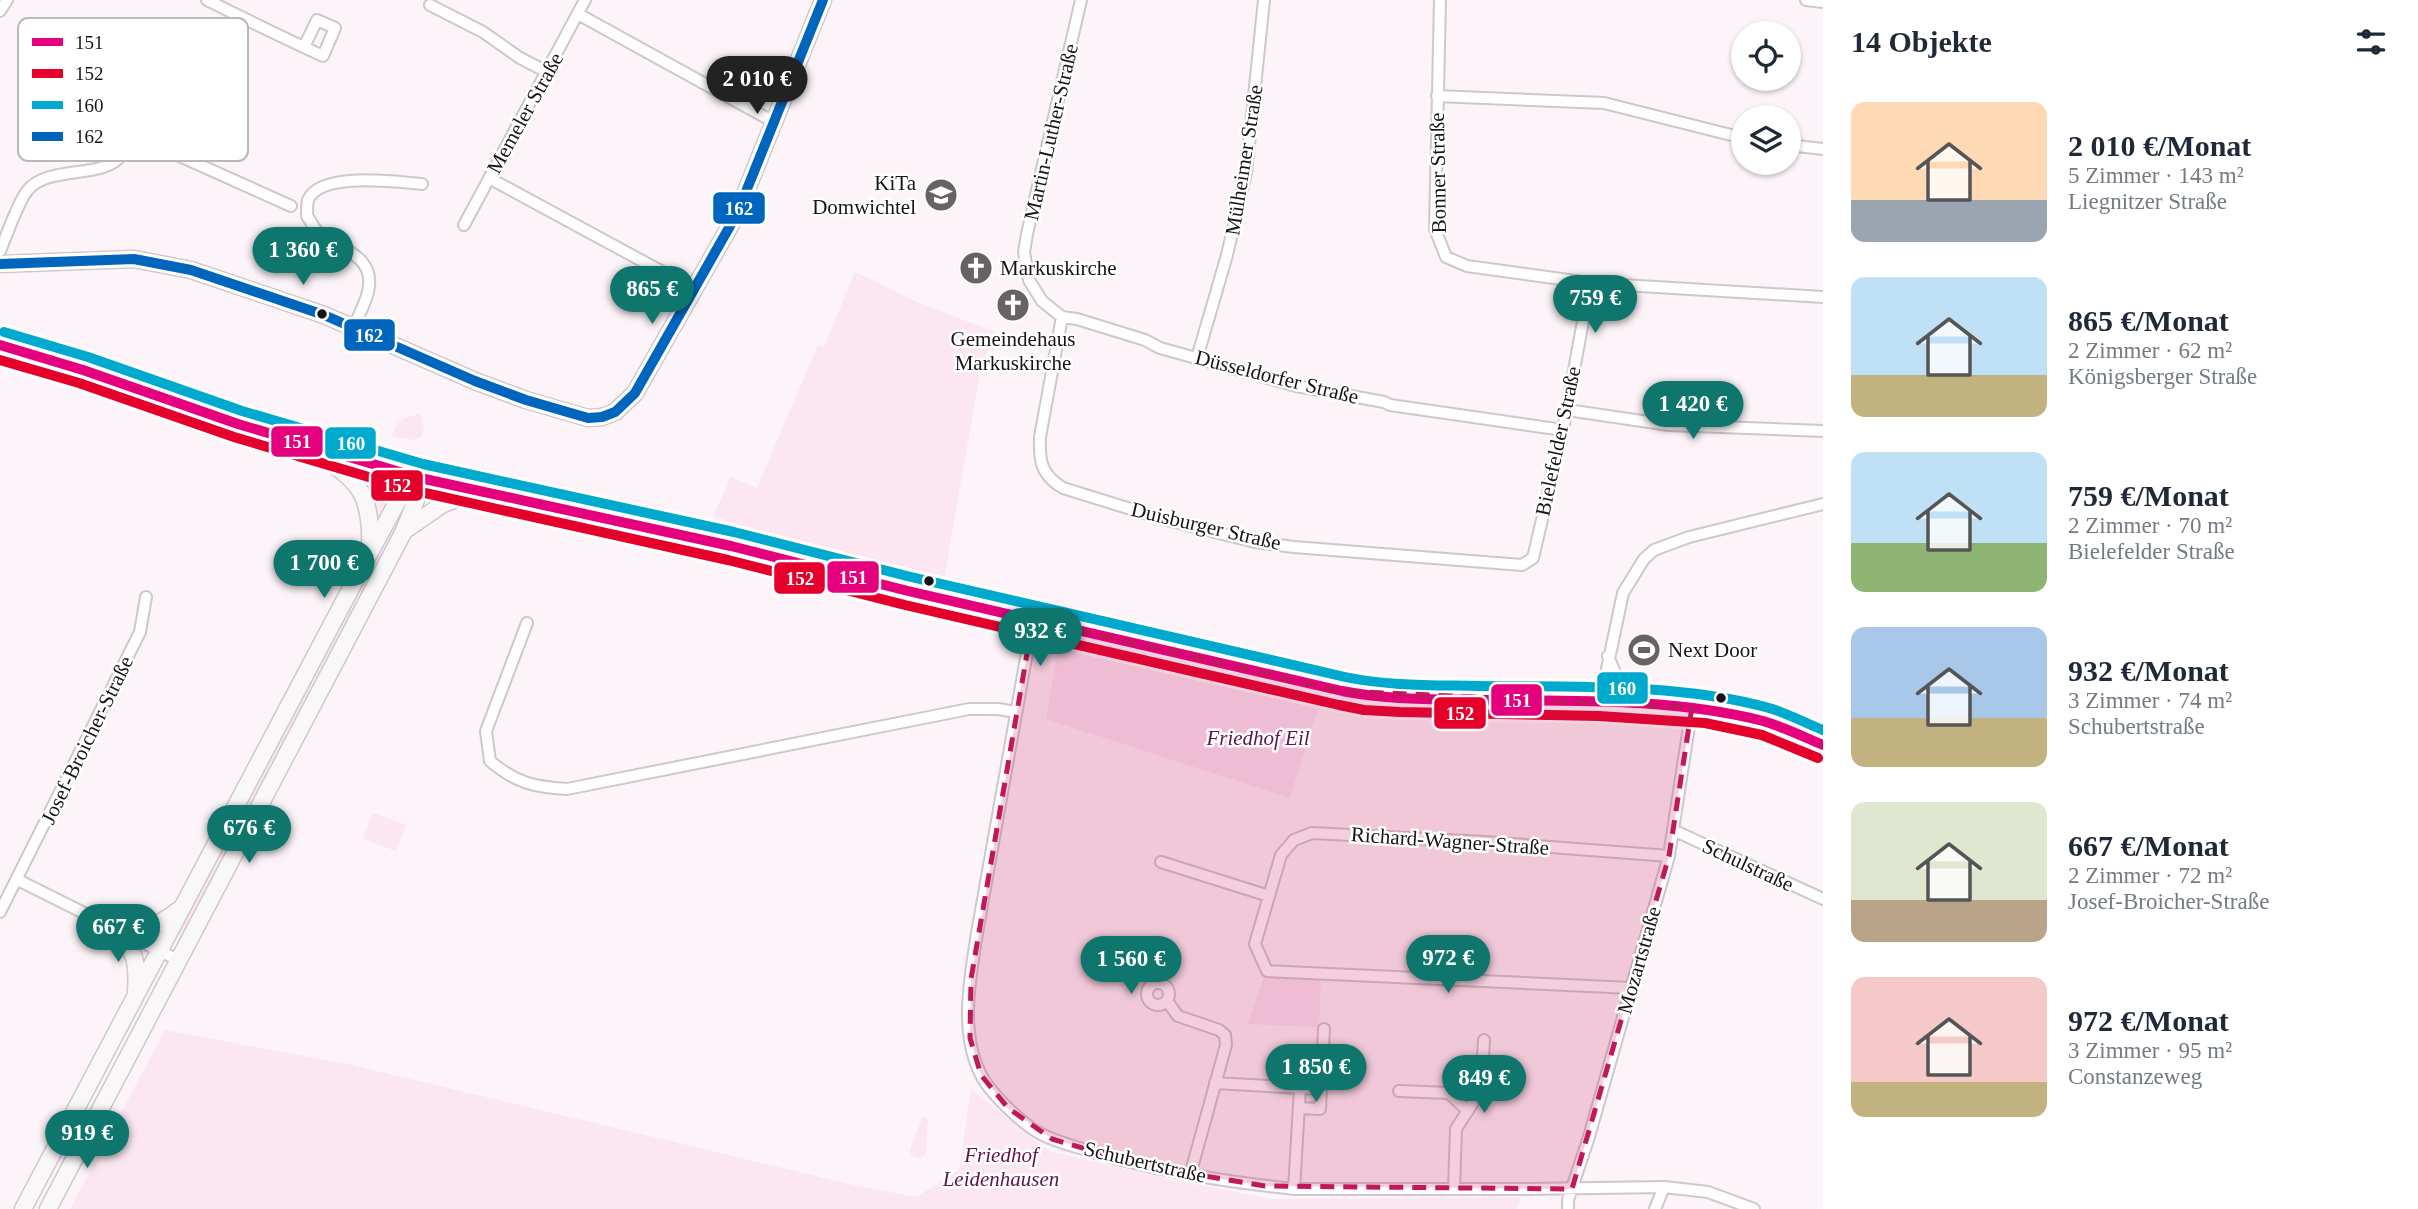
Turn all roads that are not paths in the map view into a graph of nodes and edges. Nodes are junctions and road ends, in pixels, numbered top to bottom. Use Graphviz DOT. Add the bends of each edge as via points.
graph roads {
  1 [pos="7,0"];
  2 [pos="207,0"];
  3 [pos="585,0"];
  4 [pos="823,0"];
  5 [pos="1081,0"];
  6 [pos="1264,0"];
  7 [pos="1440,0"];
  8 [pos="1806,0"];
  9 [pos="1823,2"];
  10 [pos="430,5"];
  11 [pos="0,10"];
  12 [pos="578,15"];
  13 [pos="244,18"];
  14 [pos="248,20"];
  15 [pos="304,47"];
  16 [pos="547,72"];
  17 [pos="1437,96"];
  18 [pos="774,122"];
  19 [pos="1731,135"];
  20 [pos="1801,146"];
  21 [pos="1823,149"];
  22 [pos="116,161"];
  23 [pos="191,161"];
  24 [pos="489,178"];
  25 [pos="422,184"];
  26 [pos="291,206"];
  27 [pos="464,225"];
  28 [pos="0,251"];
  29 [pos="0,264"];
  30 [pos="1590,283"];
  31 [pos="694,289"];
  32 [pos="1823,297"];
  33 [pos="1062,317"];
  34 [pos="353,328"];
  35 [pos="0,345"];
  36 [pos="1197,358"];
  37 [pos="1567,410"];
  38 [pos="1563,430"];
  39 [pos="1823,431"];
  40 [pos="304,444"];
  41 [pos="420,478"];
  42 [pos="479,491"];
  43 [pos="1823,504"];
  44 [pos="404,531"];
  45 [pos="370,552"];
  46 [pos="1533,558"];
  47 [pos="146,597"];
  48 [pos="1033,619"];
  49 [pos="527,622"];
  50 [pos="1608,656"];
  51 [pos="1600,702"];
  52 [pos="1639,705"];
  53 [pos="1692,707"];
  54 [pos="1016,712"];
  55 [pos="1823,745"];
  56 [pos="1673,830"];
  57 [pos="1669,856"];
  58 [pos="1161,862"];
  59 [pos="18,880"];
  60 [pos="1269,896"];
  61 [pos="1823,899"];
  62 [pos="185,905"];
  63 [pos="0,912"];
  64 [pos="109,927"];
  65 [pos="160,951"];
  66 [pos="178,960"];
  67 [pos="1631,988"];
  68 [pos="135,998"];
  69 [pos="1167,1001"];
  70 [pos="1324,1029"];
  71 [pos="1484,1041"];
  72 [pos="1215,1083"];
  73 [pos="1300,1088"];
  74 [pos="1321,1088"];
  75 [pos="1399,1091"];
  76 [pos="1298,1108"];
  77 [pos="1468,1111"];
  78 [pos="1190,1175"];
  79 [pos="1664,1186"];
  80 [pos="1294,1189"];
  81 [pos="1454,1189"];
  82 [pos="1572,1189"];
  83 [pos="23,1209"];
  84 [pos="48,1209"];
  85 [pos="1569,1209"];
  86 [pos="1655,1209"];
  87 [pos="1754,1209"];
  1 -- 11 [label="street"];
  2 -- 13 [label="street"];
  3 -- 12 [label="street, Memeler Straße"];
  4 -- 18 [label="main road"];
  5 -- 33 [label="street, Martin-Luther-Straße" via="1024,252 1029,280 1042,301"];
  6 -- 36 [label="street, Mülheimer Straße" via="1246,173"];
  7 -- 17 [label="street, Bonner Straße"];
  8 -- 9 [label="street"];
  10 -- 16 [label="street"];
  12 -- 16 [label="street, Memeler Straße"];
  12 -- 18 [label="street"];
  14 -- 15 [label="street"];
  16 -- 24 [label="street, Memeler Straße"];
  17 -- 19 [label="street" via="1604,103"];
  17 -- 30 [label="street, Bonner Straße" via="1434,229 1446,257 1467,266"];
  18 -- 31 [label="main road" via="741,204"];
  20 -- 21 [label="street"];
  22 -- 28 [label="street" via="51,177 27,190"];
  23 -- 26 [label="street"];
  24 -- 27 [label="street, Memeler Straße"];
  24 -- 31 [label="street"];
  25 -- 34 [label="street" via="342,181 315,191 308,200 307,216 317,230 350,250 365,266 368,294"];
  29 -- 34 [label="main road" via="134,259 168,265 282,299"];
  30 -- 32 [label="street, Bonner Straße"];
  30 -- 37 [label="street, Bielefelder Straße"];
  31 -- 34 [label="main road" via="635,393 602,418 541,406"];
  33 -- 36 [label="street, Düsseldorfer Straße"];
  33 -- 46 [label="street, Duisburger Straße" via="1040,453 1049,480 1063,488 1255,542 1522,565"];
  35 -- 40 [label="main road"];
  36 -- 38 [label="street, Düsseldorfer Straße" via="1296,386 1390,405"];
  37 -- 38 [label="street, Bielefelder Straße"];
  37 -- 39 [label="street" via="1669,425"];
  38 -- 46 [label="street, Bielefelder Straße"];
  40 -- 41 [label="main road"];
  40 -- 45 [label="main road" via="345,473 365,498 370,512"];
  41 -- 42 [label="main road"];
  41 -- 44 [label="main road"];
  41 -- 45 [label="main road" via="401,495"];
  42 -- 44 [label="main road" via="443,504"];
  42 -- 48 [label="main road"];
  43 -- 50 [label="street" via="1654,550 1636,568 1623,593"];
  44 -- 66 [label="main road"];
  45 -- 62 [label="main road"];
  47 -- 59 [label="street, Josef-Broicher-Straße" via="140,632"];
  48 -- 51 [label="main road" via="1366,696"];
  48 -- 54 [label="street, Schubertstraße"];
  49 -- 54 [label="street" via="486,731 489,761 507,775 536,787 567,789 969,709"];
  50 -- 51 [label="street"];
  50 -- 52 [label="street" via="1620,685"];
  51 -- 52 [label="main road"];
  52 -- 53 [label="main road"];
  53 -- 55 [label="main road" via="1741,715"];
  53 -- 56 [label="street, Mozartstraße"];
  54 -- 78 [label="street, Schubertstraße" via="971,979 968,1032 981,1075 1008,1108 1037,1132 1109,1156"];
  56 -- 57 [label="street, Mozartstraße"];
  56 -- 61 [label="street, Schulstraße"];
  57 -- 60 [label="street, Richard-Wagner-Straße" via="1312,833 1286,847"];
  57 -- 67 [label="street, Mozartstraße"];
  58 -- 60 [label="street"];
  59 -- 63 [label="street, Josef-Broicher-Straße"];
  59 -- 64 [label="street"];
  60 -- 67 [label="street, Richard-Wagner-Straße" via="1255,944 1267,971"];
  62 -- 64 [label="main road" via="143,930"];
  62 -- 65 [label="main road"];
  64 -- 65 [label="street"];
  64 -- 68 [label="main road" via="134,955"];
  65 -- 66 [label="street"];
  65 -- 68 [label="main road"];
  66 -- 84 [label="main road"];
  67 -- 82 [label="street, Mozartstraße"];
  68 -- 83 [label="main road"];
  69 -- 72 [label="street" via="1178,1016 1224,1035 1226,1045"];
  70 -- 74 [label="street"];
  71 -- 77 [label="street" via="1482,1090"];
  72 -- 73 [label="street"];
  72 -- 78 [label="street"];
  73 -- 74 [label="street"];
  73 -- 76 [label="street"];
  74 -- 76 [label="street" via="1320,1110"];
  75 -- 77 [label="street" via="1449,1093"];
  76 -- 80 [label="street"];
  77 -- 81 [label="street" via="1456,1129"];
  78 -- 80 [label="street, Schubertstraße"];
  79 -- 82 [label="street, Schubertstraße"];
  79 -- 86 [label="street"];
  79 -- 87 [label="street, Schubertstraße" via="1708,1192"];
  80 -- 81 [label="street, Schubertstraße"];
  81 -- 82 [label="street, Schubertstraße"];
  82 -- 85 [label="street, Mozartstraße"];
}
